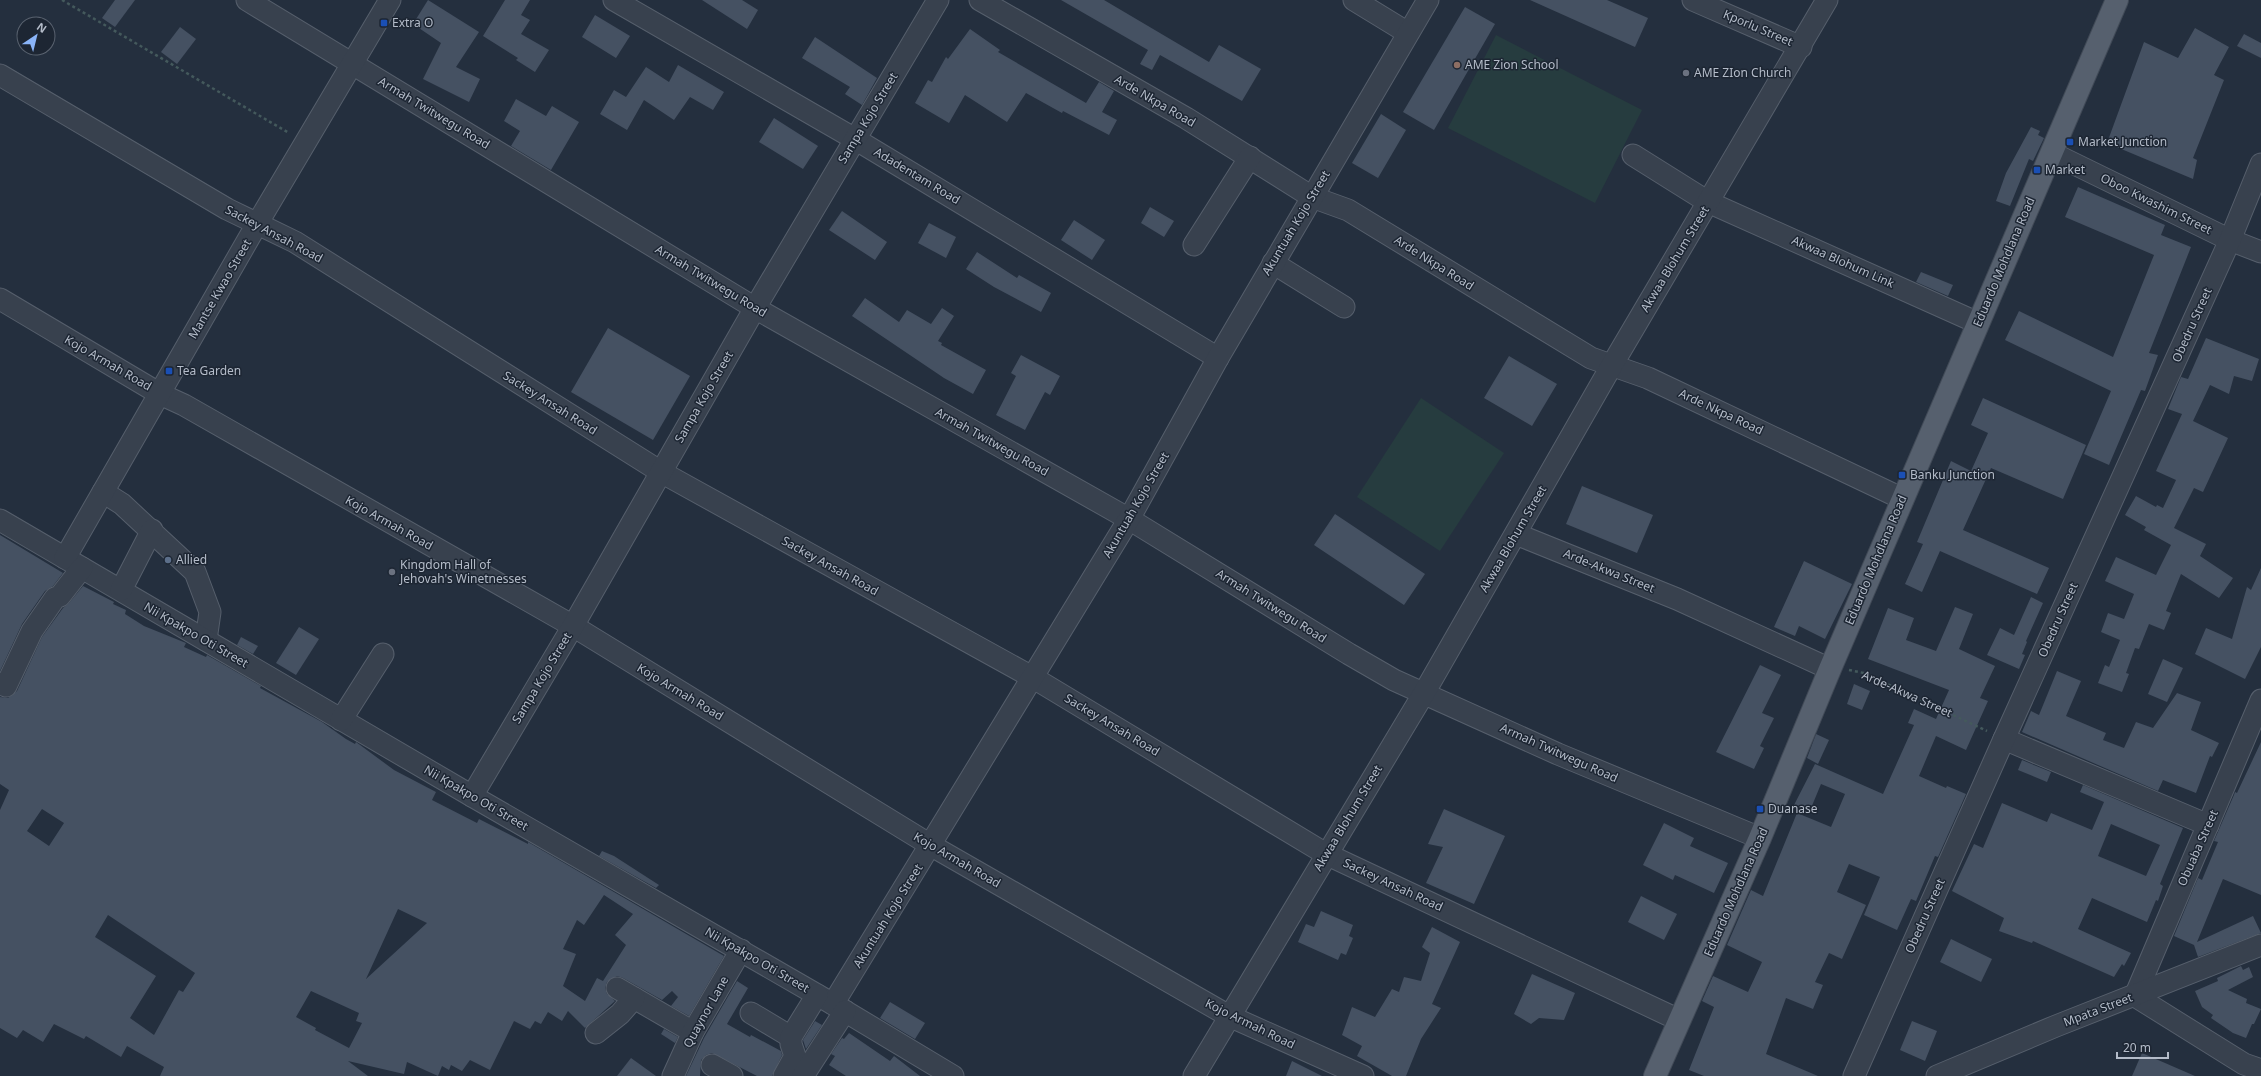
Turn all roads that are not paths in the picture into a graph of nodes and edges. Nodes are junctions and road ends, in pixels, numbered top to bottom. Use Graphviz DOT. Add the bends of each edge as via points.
graph roads {
  1 [pos="247,0"];
  2 [pos="390,0"];
  3 [pos="614,0"];
  4 [pos="938,0"];
  5 [pos="980,0"];
  6 [pos="1354,0"];
  7 [pos="1428,0"];
  8 [pos="1694,0"];
  9 [pos="1828,0"];
  10 [pos="2116,0"];
  11 [pos="1408,33"];
  12 [pos="1801,47"];
  13 [pos="353,64"];
  14 [pos="0,75"];
  15 [pos="855,139"];
  16 [pos="2052,152"];
  17 [pos="1633,155"];
  18 [pos="1250,157"];
  19 [pos="2261,164"];
  20 [pos="1312,197"];
  21 [pos="1708,202"];
  22 [pos="256,224"];
  23 [pos="2230,240"];
  24 [pos="1194,245"];
  25 [pos="2259,256"];
  26 [pos="1273,263"];
  27 [pos="0,300"];
  28 [pos="1344,307"];
  29 [pos="755,308"];
  30 [pos="1978,323"];
  31 [pos="1218,358"];
  32 [pos="1612,365"];
  33 [pos="160,394"];
  34 [pos="661,472"];
  35 [pos="103,492"];
  36 [pos="1903,499"];
  37 [pos="1129,519"];
  38 [pos="0,520"];
  39 [pos="152,530"];
  40 [pos="1516,534"];
  41 [pos="74,563"];
  42 [pos="121,590"];
  43 [pos="573,626"];
  44 [pos="206,640"];
  45 [pos="383,654"];
  46 [pos="1830,669"];
  47 [pos="1032,677"];
  48 [pos="0,684"];
  49 [pos="1424,693"];
  50 [pos="2261,700"];
  51 [pos="341,720"];
  52 [pos="2004,738"];
  53 [pos="472,796"];
  54 [pos="2208,825"];
  55 [pos="1760,838"];
  56 [pos="932,846"];
  57 [pos="1326,854"];
  58 [pos="2261,946"];
  59 [pos="741,950"];
  60 [pos="2135,996"];
  61 [pos="832,1003"];
  62 [pos="751,1013"];
  63 [pos="1229,1016"];
  64 [pos="1679,1020"];
  65 [pos="693,1032"];
  66 [pos="596,1033"];
  67 [pos="791,1037"];
  68 [pos="712,1065"];
  69 [pos="2261,1070"];
  70 [pos="673,1076"];
  71 [pos="732,1076"];
  72 [pos="784,1076"];
  73 [pos="804,1076"];
  74 [pos="953,1076"];
  75 [pos="1194,1076"];
  76 [pos="1363,1076"];
  77 [pos="1655,1076"];
  78 [pos="1854,1076"];
  79 [pos="1937,1076"];
  1 -- 13 [label="street, Armah Twitwegu Road"];
  2 -- 13 [label="street, Mantse Kwao Street"];
  3 -- 15 [label="street, Adadentam Road"];
  4 -- 15 [label="street, Sampa Kojo Street"];
  5 -- 18 [label="street, Arde Nkpa Road"];
  6 -- 11 [label="street"];
  7 -- 11 [label="street, Akuntuah Kojo Street"];
  8 -- 12 [label="street, Kporlu Street"];
  9 -- 12 [label="street, Akwaa Blohum Street"];
  10 -- 16 [label="main road, Eduardo Mohdlana Road"];
  11 -- 20 [label="street, Akuntuah Kojo Street"];
  12 -- 21 [label="street, Akwaa Blohum Street"];
  13 -- 22 [label="street, Mantse Kwao Street"];
  13 -- 29 [label="street, Armah Twitwegu Road"];
  14 -- 22 [label="street, Sackey Ansah Road"];
  15 -- 29 [label="street, Sampa Kojo Street"];
  15 -- 31 [label="street, Adadentam Road"];
  16 -- 23 [label="street, Oboo Kwashim Street"];
  16 -- 30 [label="main road, Eduardo Mohdlana Road"];
  17 -- 21 [label="street, Akwaa Blohum Link"];
  18 -- 20 [label="street, Arde Nkpa Road"];
  18 -- 24 [label="street"];
  19 -- 23 [label="street, Obedru Street"];
  20 -- 26 [label="street, Akuntuah Kojo Street"];
  20 -- 32 [label="street, Arde Nkpa Road" via="1348,210 1566,344 1590,358"];
  21 -- 30 [label="street, Akwaa Blohum Link"];
  21 -- 32 [label="street, Akwaa Blohum Street"];
  22 -- 33 [label="street, Mantse Kwao Street"];
  22 -- 34 [label="street, Sackey Ansah Road" via="295,242"];
  23 -- 25 [label="street, Oboo Kwashim Street"];
  23 -- 52 [label="street, Obedru Street"];
  26 -- 28 [label="street"];
  26 -- 31 [label="street, Akuntuah Kojo Street"];
  27 -- 33 [label="street, Kojo Armah Road"];
  29 -- 34 [label="street, Sampa Kojo Street"];
  29 -- 37 [label="street, Armah Twitwegu Road"];
  30 -- 36 [label="main road, Eduardo Mohdlana Road"];
  31 -- 37 [label="street, Akuntuah Kojo Street"];
  32 -- 36 [label="street, Arde Nkpa Road" via="1648,378"];
  32 -- 40 [label="street, Akwaa Blohum Street"];
  33 -- 35 [label="street, Mantse Kwao Street"];
  33 -- 43 [label="street, Kojo Armah Road" via="184,405"];
  34 -- 43 [label="street, Sampa Kojo Street"];
  34 -- 47 [label="street, Sackey Ansah Road"];
  35 -- 39 [label="street" via="122,504"];
  35 -- 41 [label="street, Mantse Kwao Street"];
  36 -- 46 [label="main road, Eduardo Mohdlana Road"];
  37 -- 47 [label="street, Akuntuah Kojo Street"];
  37 -- 49 [label="street, Armah Twitwegu Road" via="1348,654 1394,680"];
  38 -- 41 [label="street, Nii Kpakpo Oti Street"];
  39 -- 42 [label="street"];
  39 -- 44 [label="street" via="195,572 210,612"];
  40 -- 46 [label="street, Arde-Akwa Street" via="1677,599"];
  40 -- 49 [label="street, Akwaa Blohum Street"];
  41 -- 42 [label="street, Nii Kpakpo Oti Street"];
  41 -- 48 [label="street, Mantse Kwao Street" via="60,596 55,598 32,631 6,686"];
  42 -- 44 [label="street, Nii Kpakpo Oti Street"];
  43 -- 53 [label="street, Sampa Kojo Street"];
  43 -- 56 [label="street, Kojo Armah Road"];
  44 -- 51 [label="street, Nii Kpakpo Oti Street"];
  45 -- 51 [label="street"];
  46 -- 55 [label="main road, Eduardo Mohdlana Road"];
  47 -- 56 [label="street, Akuntuah Kojo Street"];
  47 -- 57 [label="street, Sackey Ansah Road"];
  49 -- 55 [label="street, Armah Twitwegu Road" via="1558,754"];
  49 -- 57 [label="street, Akwaa Blohum Street"];
  50 -- 54 [label="street, Obuaba Street"];
  51 -- 53 [label="street, Nii Kpakpo Oti Street"];
  52 -- 54 [label="street"];
  52 -- 78 [label="street, Obedru Street"];
  53 -- 59 [label="street, Nii Kpakpo Oti Street"];
  54 -- 60 [label="street, Obuaba Street"];
  55 -- 64 [label="main road, Eduardo Mohdlana Road"];
  56 -- 61 [label="street, Akuntuah Kojo Street"];
  56 -- 63 [label="street, Kojo Armah Road"];
  57 -- 63 [label="street, Akwaa Blohum Street"];
  57 -- 64 [label="street, Sackey Ansah Road"];
  58 -- 60 [label="street, Mpata Street"];
  59 -- 61 [label="street, Nii Kpakpo Oti Street"];
  59 -- 65 [label="street, Quaynor Lane"];
  60 -- 69 [label="street" via="2244,1064"];
  60 -- 79 [label="street, Mpata Street"];
  61 -- 67 [label="street"];
  61 -- 73 [label="street"];
  61 -- 74 [label="street, Nii Kpakpo Oti Street"];
  62 -- 67 [label="street"];
  63 -- 75 [label="street, Akwaa Blohum Street"];
  63 -- 76 [label="street, Kojo Armah Road"];
  64 -- 77 [label="main road, Eduardo Mohdlana Road"];
  65 -- 66 [label="street" via="626,993 620,1014"];
  65 -- 70 [label="street, Quaynor Lane"];
  67 -- 72 [label="street" via="795,1056"];
  68 -- 71 [label="street"];
}
